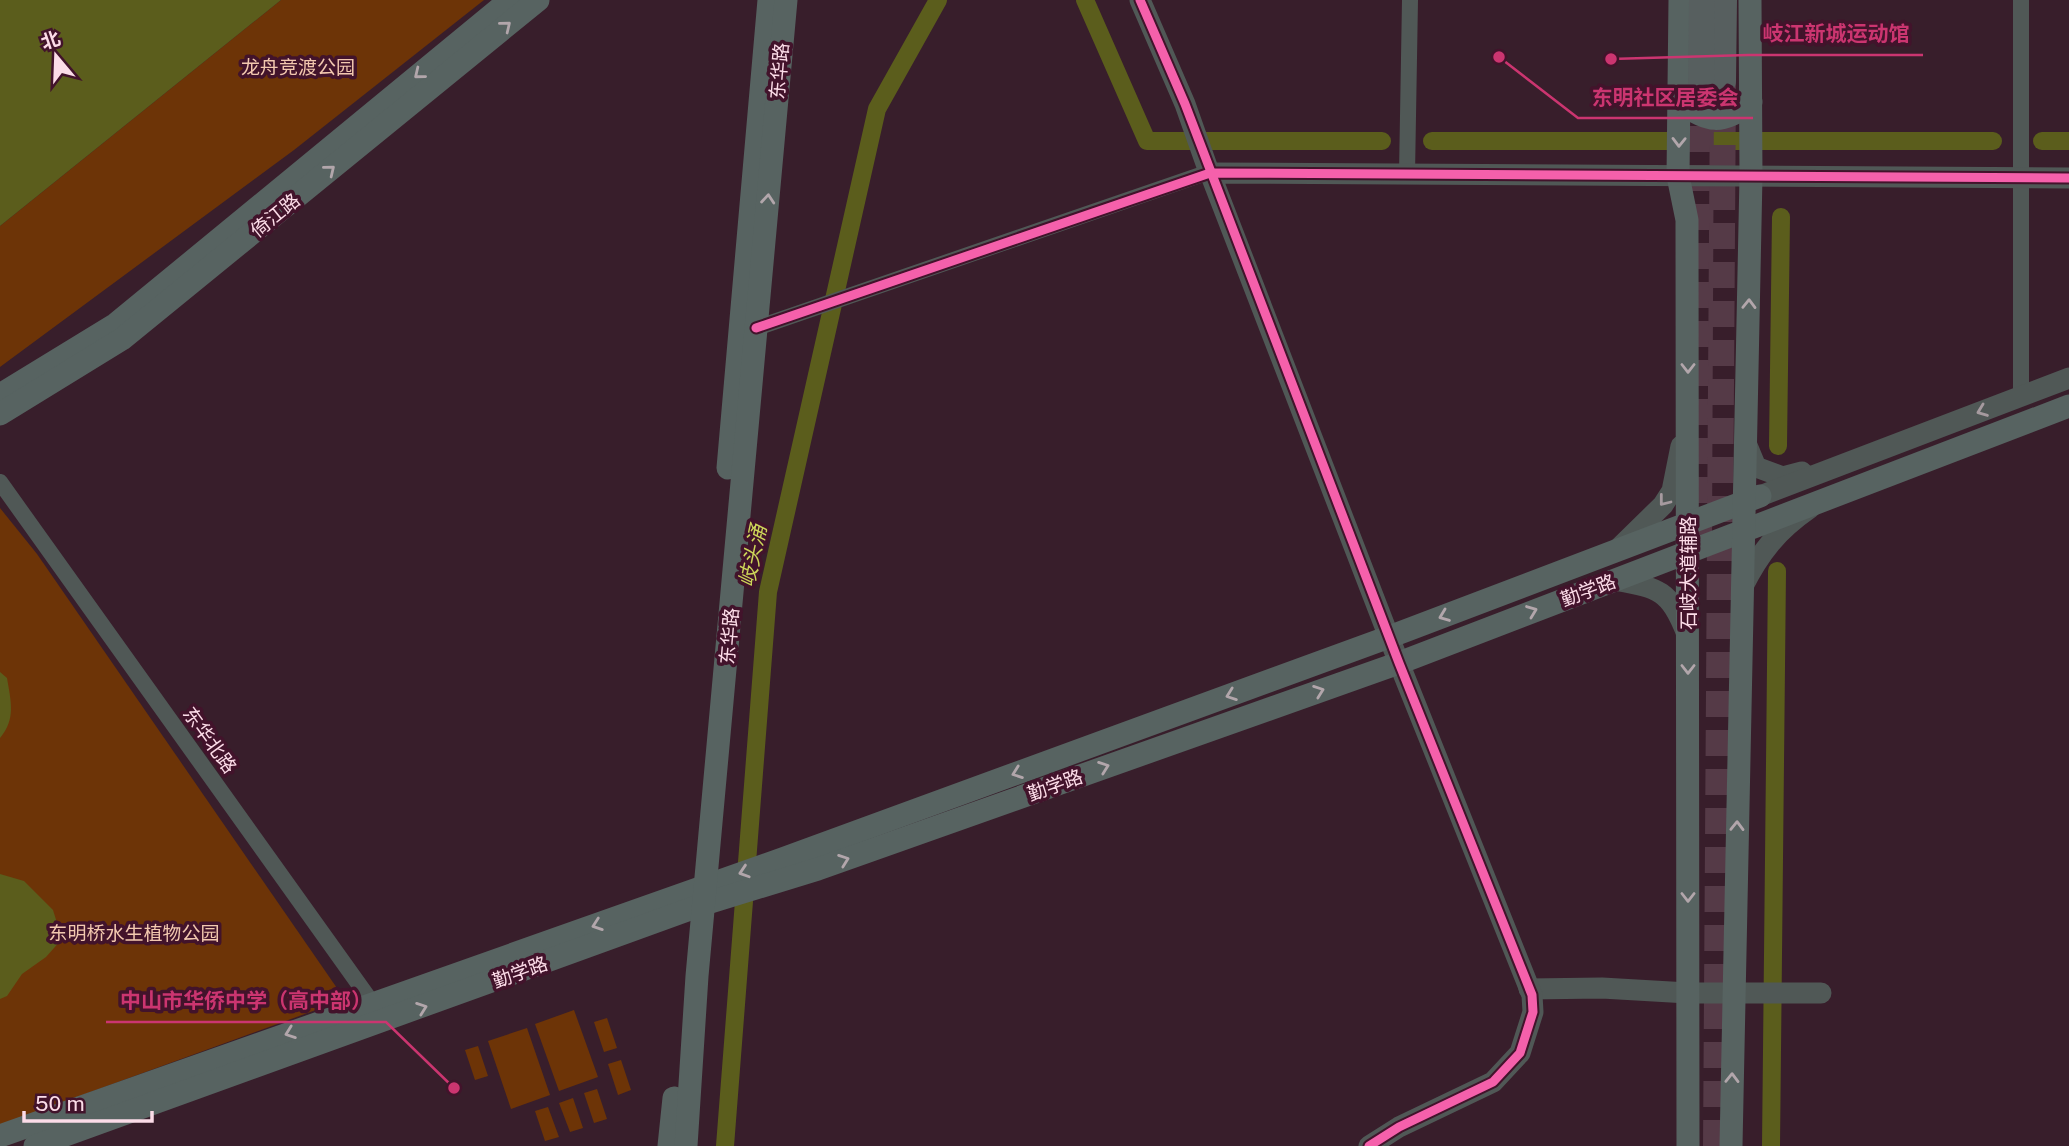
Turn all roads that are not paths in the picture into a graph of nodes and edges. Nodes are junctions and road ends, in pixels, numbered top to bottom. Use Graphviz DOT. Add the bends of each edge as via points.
graph roads {
  1 [pos="510,0"];
  2 [pos="538,0"];
  3 [pos="768,0"];
  4 [pos="786,0"];
  5 [pos="1140,0"];
  6 [pos="1409,0"];
  7 [pos="1680,0"];
  8 [pos="1702,0"];
  9 [pos="1724,0"];
  10 [pos="1750,0"];
  11 [pos="2021,0"];
  12 [pos="1679,101"];
  13 [pos="1751,102"];
  14 [pos="1210,172"];
  15 [pos="1406,174"];
  16 [pos="1678,176"];
  17 [pos="1751,176"];
  18 [pos="2021,178"];
  19 [pos="2069,178"];
  20 [pos="757,328"];
  21 [pos="2069,378"];
  22 [pos="0,395"];
  23 [pos="2021,396"];
  24 [pos="2069,406"];
  25 [pos="1688,413"];
  26 [pos="0,414"];
  27 [pos="1745,443"];
  28 [pos="1858,458"];
  29 [pos="0,482"];
  30 [pos="1752,498"];
  31 [pos="1821,501"];
  32 [pos="1688,523"];
  33 [pos="1744,530"];
  34 [pos="1617,550"];
  35 [pos="1688,551"];
  36 [pos="1614,580"];
  37 [pos="1742,588"];
  38 [pos="1389,637"];
  39 [pos="1688,638"];
  40 [pos="1399,663"];
  41 [pos="780,871"];
  42 [pos="698,897"];
  43 [pos="1530,989"];
  44 [pos="1743,992"];
  45 [pos="1688,993"];
  46 [pos="1816,993"];
  47 [pos="380,1012"];
  48 [pos="0,1136"];
  49 [pos="35,1146"];
  50 [pos="669,1146"];
  51 [pos="686,1146"];
  52 [pos="1369,1146"];
  53 [pos="1688,1146"];
  54 [pos="1731,1146"];
  1 -- 22 [label="main road, 倚江路, one-way" via="116,324"];
  26 -- 2 [label="main road, 倚江路, one-way" via="122,339"];
  3 -- 42 [label="main road, 东华路"];
  20 -- 4 [label="main road, 东华路, one-way"];
  5 -- 14 [label="street"];
  6 -- 15 [label="street"];
  7 -- 12 [label="main road, 石岐大道辅路"];
  8 -- 9 [label="main road" via="1712,82"];
  10 -- 13 [label="main road"];
  11 -- 18 [label="street"];
  12 -- 13 [label="main road" via="1694,113 1722,119"];
  12 -- 16 [label="main road, 石岐大道辅路, one-way"];
  13 -- 17 [label="main road"];
  14 -- 15 [label="street"];
  14 -- 20 [label="street"];
  14 -- 38 [label="street"];
  15 -- 16 [label="street"];
  16 -- 17 [label="street"];
  16 -- 25 [label="main road, 石岐大道辅路, one-way" via="1687,220"];
  17 -- 18 [label="street"];
  27 -- 17 [label="main road, one-way"];
  18 -- 19 [label="street"];
  18 -- 23 [label="street"];
  20 -- 42 [label="main road, 东华路"];
  21 -- 23 [label="street"];
  23 -- 28 [label="street, one-way"];
  24 -- 31 [label="main road, 勤学路"];
  25 -- 32 [label="main road, 石岐大道辅路"];
  25 -- 34 [label="street, one-way" via="1672,491"];
  27 -- 28 [label="street" via="1756,467 1783,477"];
  27 -- 30 [label="main road"];
  28 -- 30 [label="street"];
  29 -- 47 [label="street, 东华北路"];
  30 -- 32 [label="main road, 勤学路"];
  30 -- 33 [label="main road"];
  31 -- 33 [label="main road, 勤学路"];
  31 -- 37 [label="street" via="1773,538"];
  32 -- 34 [label="main road, 勤学路"];
  32 -- 35 [label="main road, 石岐大道辅路"];
  33 -- 35 [label="main road, 勤学路"];
  33 -- 37 [label="main road"];
  34 -- 38 [label="main road, 勤学路, one-way"];
  35 -- 36 [label="main road, 勤学路"];
  35 -- 39 [label="main road, 石岐大道辅路"];
  36 -- 39 [label="street" via="1664,594 1676,608"];
  40 -- 36 [label="main road, 勤学路, one-way"];
  44 -- 37 [label="main road, one-way"];
  38 -- 40 [label="street"];
  38 -- 41 [label="main road, 勤学路, one-way"];
  39 -- 45 [label="main road, 石岐大道辅路, one-way"];
  41 -- 40 [label="main road, 勤学路, one-way"];
  40 -- 43 [label="street"];
  41 -- 42 [label="main road, 勤学路"];
  42 -- 47 [label="main road, 勤学路"];
  42 -- 50 [label="main road, 东华路"];
  42 -- 51 [label="main road, 东华路"];
  43 -- 45 [label="street"];
  43 -- 52 [label="street" via="1534,1012 1520,1052 1493,1082"];
  44 -- 45 [label="street"];
  44 -- 46 [label="street"];
  54 -- 44 [label="main road, one-way"];
  45 -- 53 [label="main road, 石岐大道辅路"];
  47 -- 48 [label="main road, 勤学路, one-way"];
  47 -- 49 [label="main road, 勤学路"];
}
